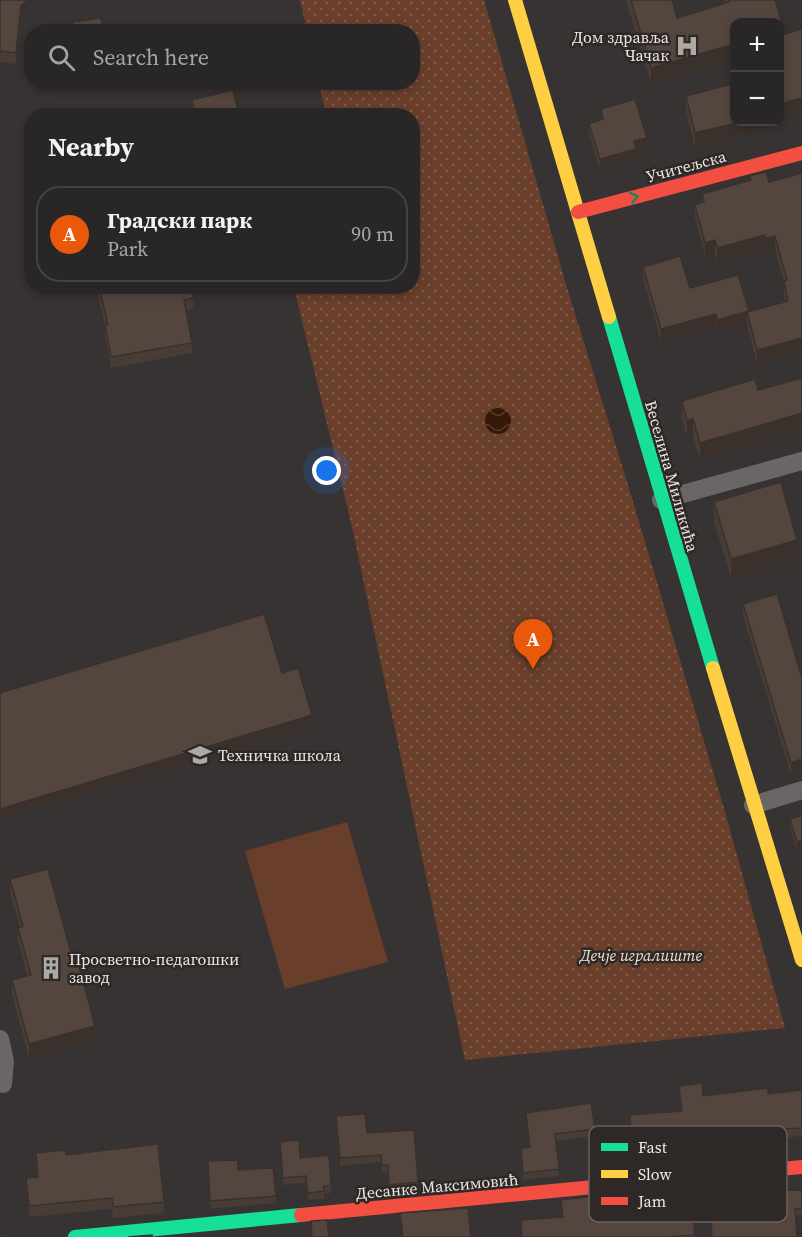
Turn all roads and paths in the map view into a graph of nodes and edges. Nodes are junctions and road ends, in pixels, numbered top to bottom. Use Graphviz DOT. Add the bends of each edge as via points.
graph roads {
  1 [pos="515,0"];
  2 [pos="802,153"];
  3 [pos="578,212"];
  4 [pos="802,461"];
  5 [pos="661,500"];
  6 [pos="802,790"];
  7 [pos="753,805"];
  8 [pos="802,960"];
  9 [pos="0,1039"];
  10 [pos="3,1084"];
  11 [pos="802,1167"];
  12 [pos="787,1168"];
  13 [pos="589,1188"];
  14 [pos="75,1237"];
  1 -- 3 [label="street, Веселина Миликића"];
  3 -- 2 [label="street, Учитељска, one-way"];
  3 -- 5 [label="street, Веселина Миликића"];
  4 -- 5 [label="street"];
  5 -- 7 [label="street, Веселина Миликића"];
  6 -- 7 [label="street"];
  7 -- 8 [label="street, Веселина Миликића"];
  9 -- 10 [label="street" via="5,1061"];
  11 -- 12 [label="street, Десанке Максимовић"];
  13 -- 14 [label="street, Десанке Максимовић"];
}
